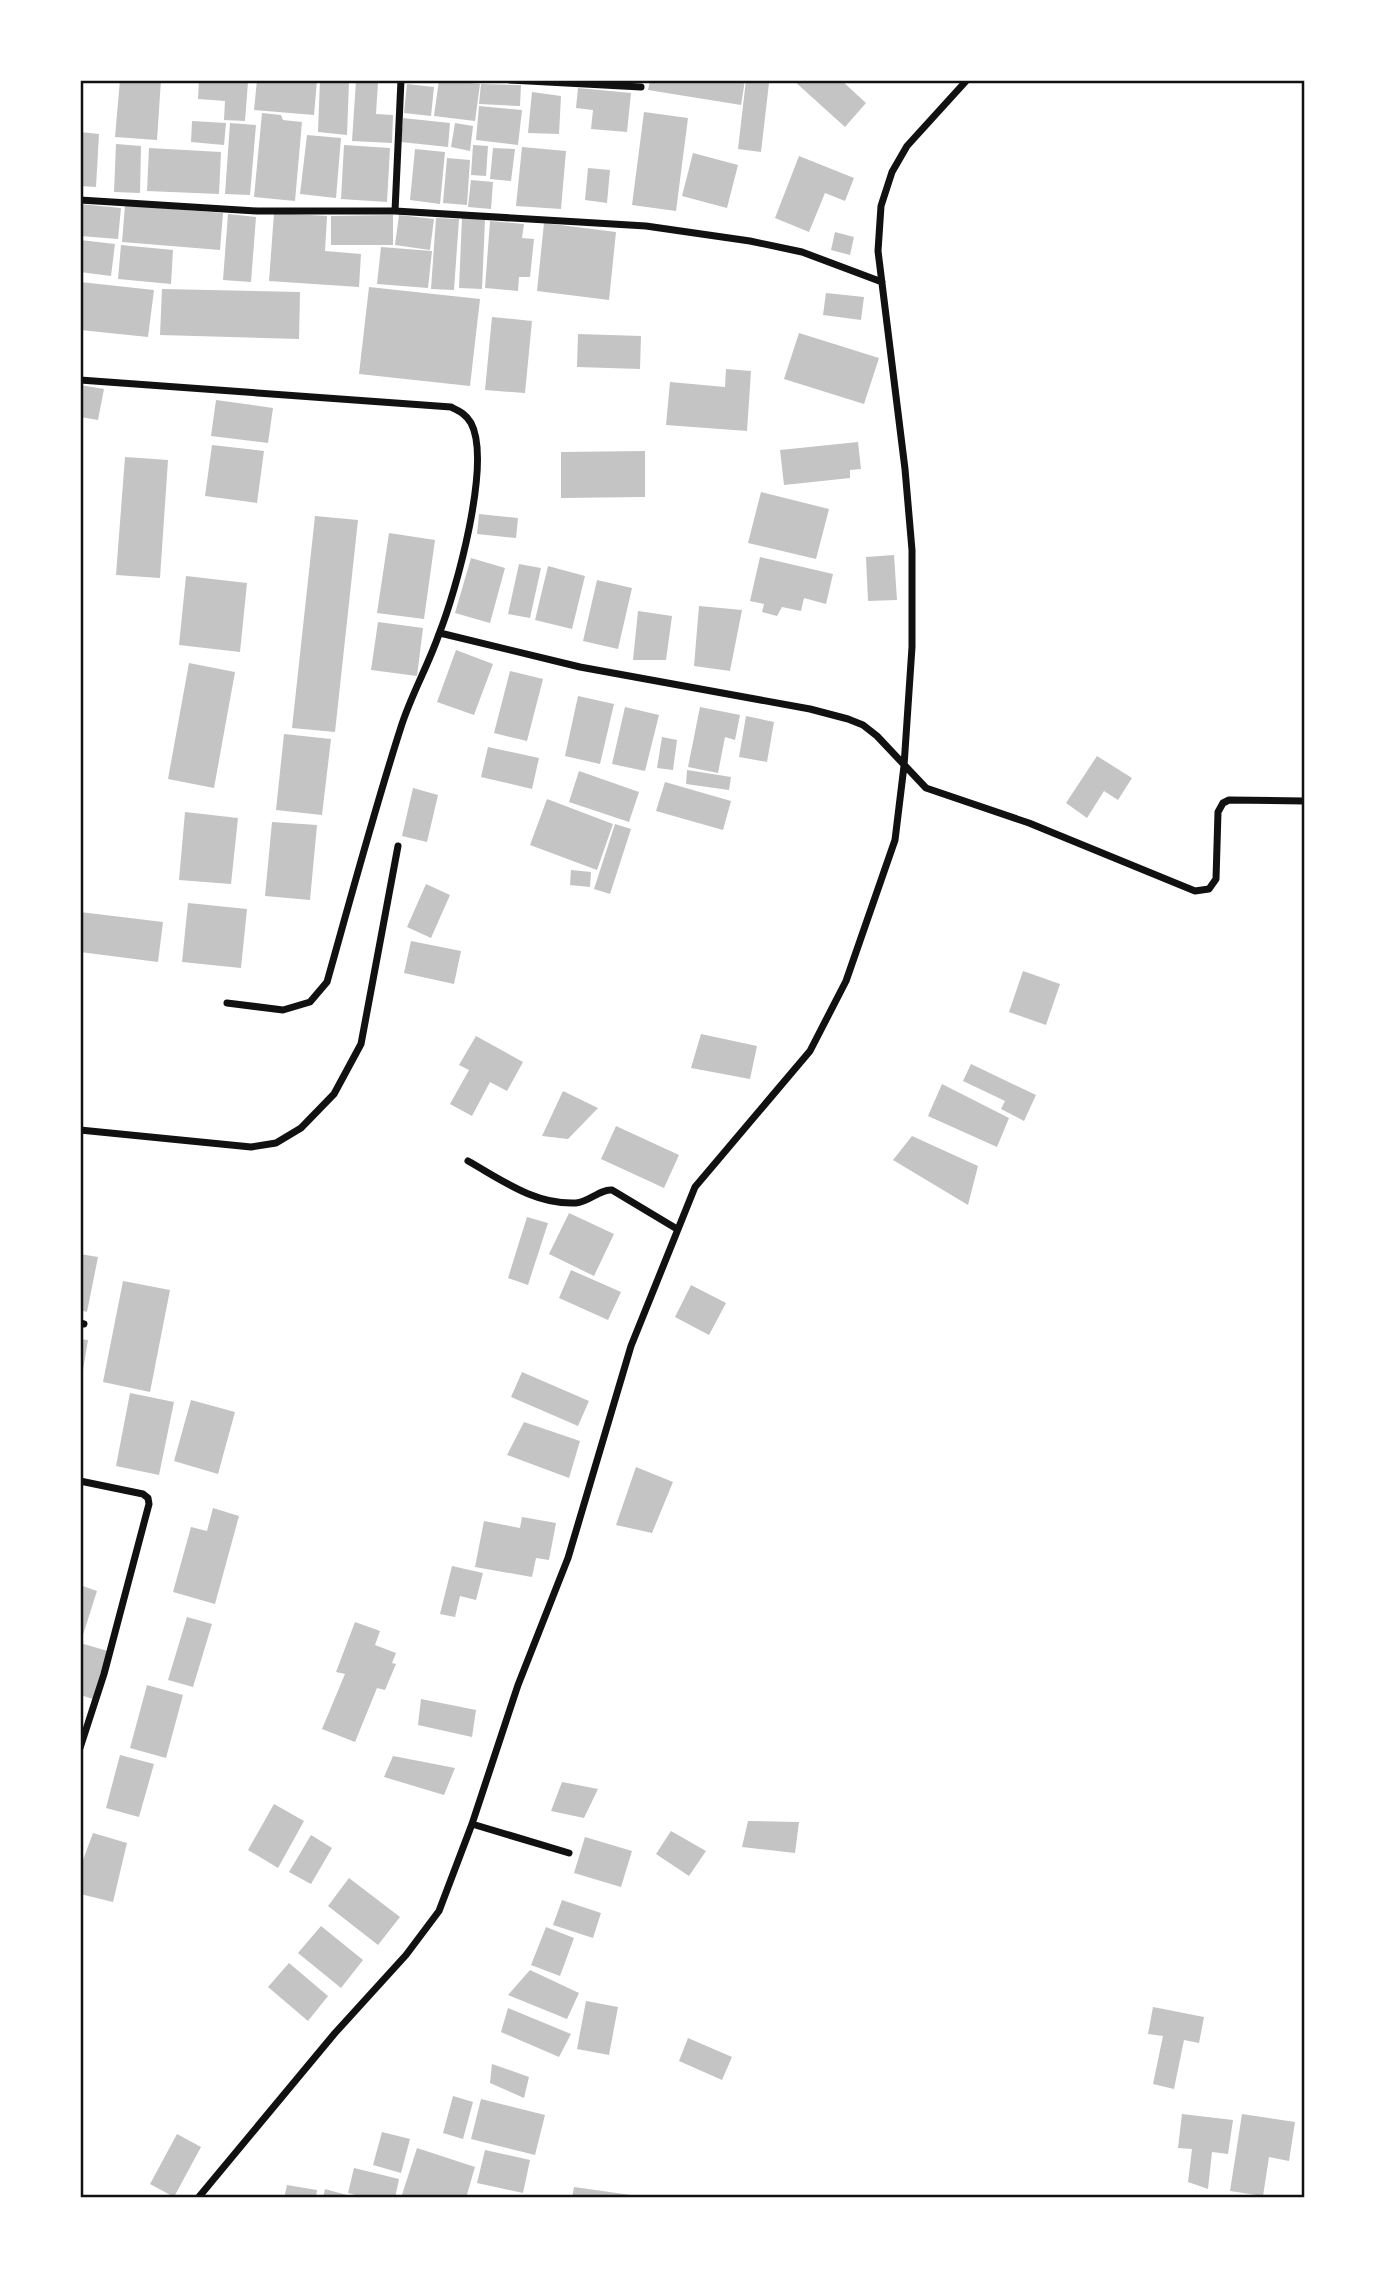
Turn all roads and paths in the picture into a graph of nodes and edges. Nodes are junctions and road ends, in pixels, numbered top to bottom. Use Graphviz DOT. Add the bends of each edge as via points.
graph roads {
  1 [pos="401,80"];
  2 [pos="510,80"];
  3 [pos="967,80"];
  4 [pos="579,82"];
  5 [pos="641,87"];
  6 [pos="80,201"];
  7 [pos="395,211"];
  8 [pos="881,282"];
  9 [pos="80,380"];
  10 [pos="440,633"];
  11 [pos="904,766"];
  12 [pos="1304,800"];
  13 [pos="398,846"];
  14 [pos="227,1003"];
  15 [pos="80,1130"];
  16 [pos="468,1161"];
  17 [pos="677,1229"];
  18 [pos="80,1480"];
  19 [pos="80,1748"];
  20 [pos="476,1825"];
  21 [pos="569,1853"];
  22 [pos="198,2197"];
  1 -- 7 [label="street"];
  2 -- 4 [label="street"];
  3 -- 8 [label="street" via="907,146 892,172 878,230"];
  4 -- 5 [label="street"];
  6 -- 7 [label="street" via="257,211"];
  7 -- 8 [label="street" via="646,226 711,235 802,251"];
  8 -- 11 [label="street" via="912,550 912,647"];
  9 -- 10 [label="street" via="451,407 463,413 478,443 478,483"];
  10 -- 11 [label="street" via="580,667 848,719 863,725"];
  10 -- 14 [label="street" via="401,724 327,982 310,1002 283,1010"];
  11 -- 12 [label="street" via="926,788 1029,823 1195,891 1209,889 1216,879 1218,812 1223,803"];
  11 -- 17 [label="street" via="895,840 846,981 810,1051 695,1187"];
  13 -- 15 [label="street" via="361,1044 334,1094 301,1128 276,1143 251,1147"];
  16 -- 17 [label="street" via="546,1201 581,1202 612,1190"];
  17 -- 20 [label="street" via="631,1346 568,1558 518,1685"];
  18 -- 19 [label="street" via="143,1494 149,1504"];
  20 -- 21 [label="street"];
  20 -- 22 [label="street" via="426,1930"];
}
